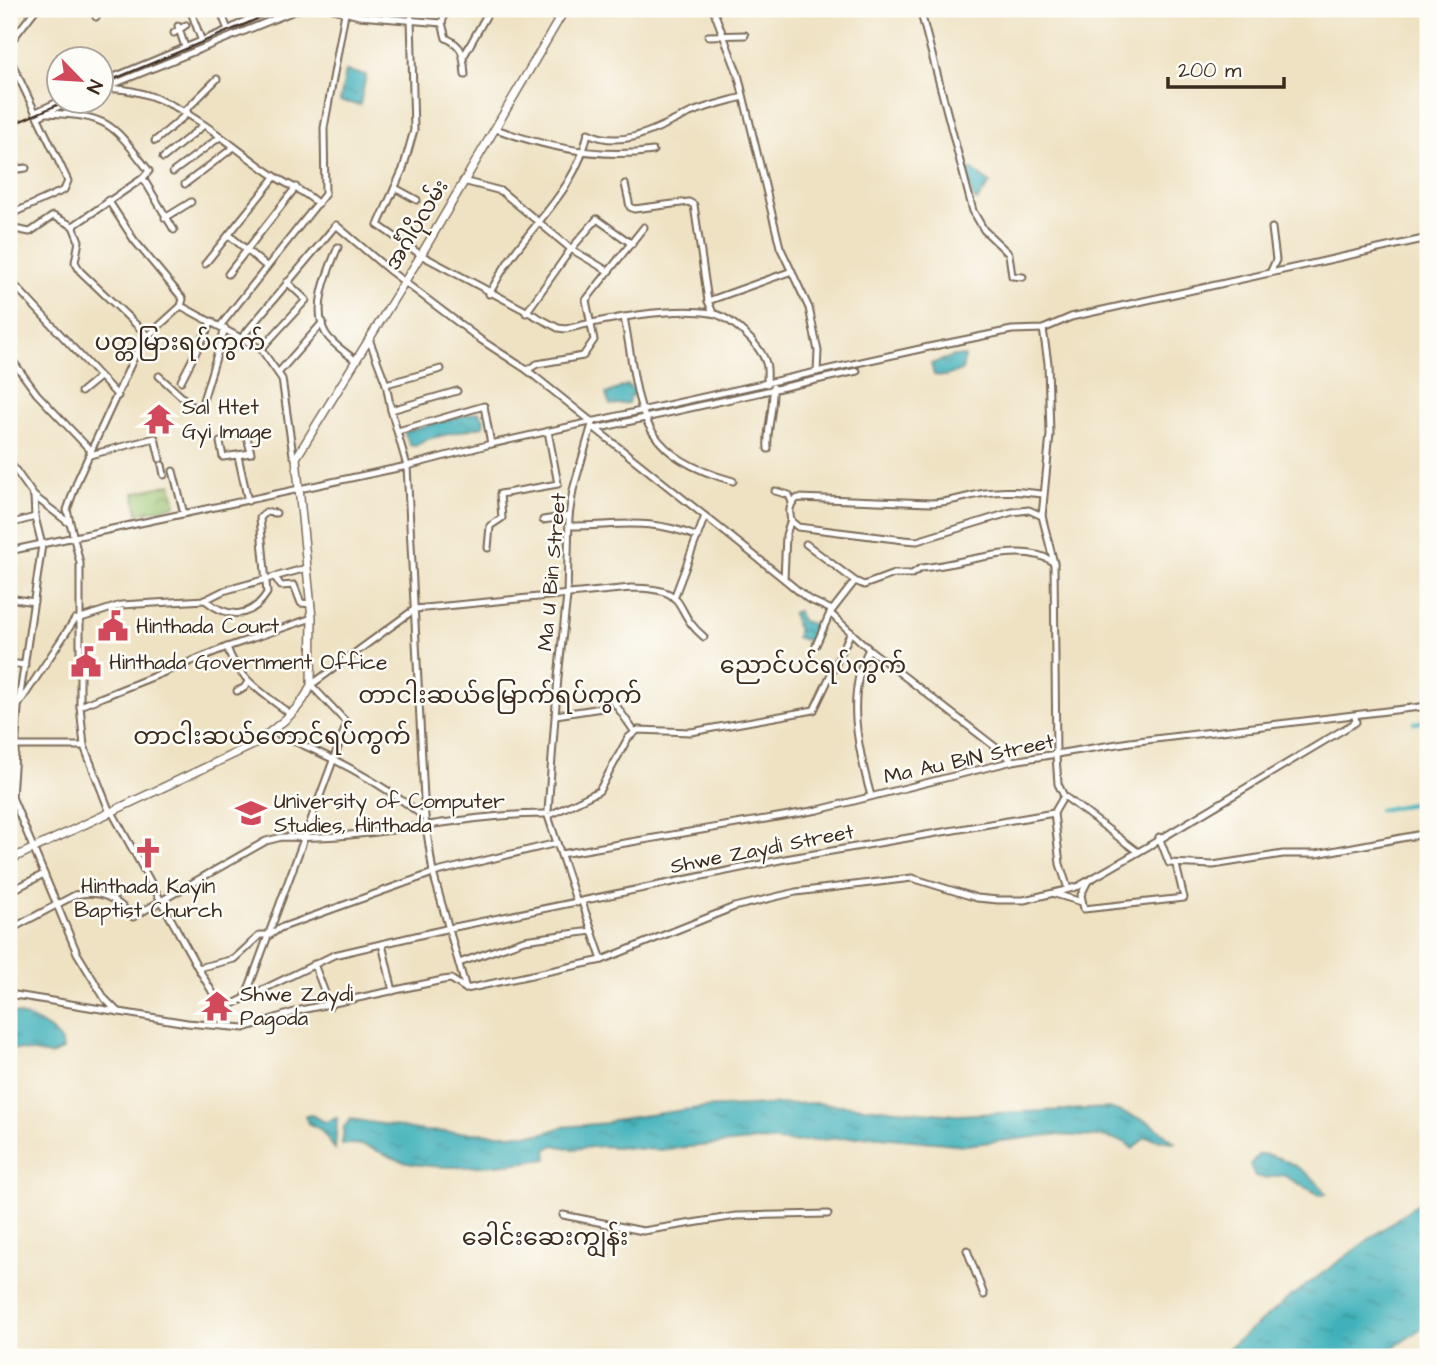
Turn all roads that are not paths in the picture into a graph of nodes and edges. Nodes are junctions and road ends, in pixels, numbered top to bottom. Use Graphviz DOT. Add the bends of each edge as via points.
graph roads {
  1 [pos="36,9"];
  2 [pos="93,9"];
  3 [pos="190,9"];
  4 [pos="220,9"];
  5 [pos="268,9"];
  6 [pos="299,9"];
  7 [pos="333,9"];
  8 [pos="446,9"];
  9 [pos="489,9"];
  10 [pos="565,9"];
  11 [pos="713,9"];
  12 [pos="920,9"];
  13 [pos="345,13"];
  14 [pos="96,16"];
  15 [pos="411,18"];
  16 [pos="442,23"];
  17 [pos="186,25"];
  18 [pos="228,30"];
  19 [pos="745,35"];
  20 [pos="708,36"];
  21 [pos="726,36"];
  22 [pos="201,39"];
  23 [pos="9,44"];
  24 [pos="185,47"];
  25 [pos="464,54"];
  26 [pos="9,57"];
  27 [pos="12,69"];
  28 [pos="465,75"];
  29 [pos="116,79"];
  30 [pos="217,79"];
  31 [pos="116,81"];
  32 [pos="116,89"];
  33 [pos="743,97"];
  34 [pos="46,109"];
  35 [pos="187,112"];
  36 [pos="46,113"];
  37 [pos="37,114"];
  38 [pos="89,116"];
  39 [pos="204,125"];
  40 [pos="496,129"];
  41 [pos="220,137"];
  42 [pos="155,141"];
  43 [pos="234,147"];
  44 [pos="584,151"];
  45 [pos="653,151"];
  46 [pos="9,158"];
  47 [pos="163,158"];
  48 [pos="26,168"];
  49 [pos="173,172"];
  50 [pos="275,177"];
  51 [pos="143,178"];
  52 [pos="463,181"];
  53 [pos="185,184"];
  54 [pos="625,184"];
  55 [pos="296,187"];
  56 [pos="395,188"];
  57 [pos="108,200"];
  58 [pos="417,200"];
  59 [pos="191,202"];
  60 [pos="318,204"];
  61 [pos="9,215"];
  62 [pos="165,218"];
  63 [pos="540,223"];
  64 [pos="73,226"];
  65 [pos="644,227"];
  66 [pos="9,228"];
  67 [pos="1272,228"];
  68 [pos="174,230"];
  69 [pos="229,235"];
  70 [pos="1428,238"];
  71 [pos="632,244"];
  72 [pos="338,247"];
  73 [pos="571,249"];
  74 [pos="248,251"];
  75 [pos="421,255"];
  76 [pos="205,264"];
  77 [pos="267,267"];
  78 [pos="608,271"];
  79 [pos="793,271"];
  80 [pos="1270,273"];
  81 [pos="228,274"];
  82 [pos="1023,278"];
  83 [pos="9,279"];
  84 [pos="404,280"];
  85 [pos="287,282"];
  86 [pos="489,294"];
  87 [pos="708,301"];
  88 [pos="181,306"];
  89 [pos="526,313"];
  90 [pos="713,313"];
  91 [pos="624,317"];
  92 [pos="212,321"];
  93 [pos="323,322"];
  94 [pos="589,324"];
  95 [pos="223,326"];
  96 [pos="1043,328"];
  97 [pos="148,336"];
  98 [pos="243,336"];
  99 [pos="369,339"];
  100 [pos="261,349"];
  101 [pos="9,356"];
  102 [pos="356,361"];
  103 [pos="441,369"];
  104 [pos="527,370"];
  105 [pos="857,371"];
  106 [pos="279,372"];
  107 [pos="817,372"];
  108 [pos="159,376"];
  109 [pos="98,378"];
  110 [pos="181,381"];
  111 [pos="770,383"];
  112 [pos="386,384"];
  113 [pos="773,390"];
  114 [pos="457,391"];
  115 [pos="81,392"];
  116 [pos="118,396"];
  117 [pos="391,410"];
  118 [pos="642,412"];
  119 [pos="645,420"];
  120 [pos="593,424"];
  121 [pos="398,431"];
  122 [pos="548,432"];
  123 [pos="246,433"];
  124 [pos="220,442"];
  125 [pos="491,444"];
  126 [pos="768,449"];
  127 [pos="91,454"];
  128 [pos="238,456"];
  129 [pos="296,458"];
  130 [pos="9,461"];
  131 [pos="407,466"];
  132 [pos="173,471"];
  133 [pos="164,475"];
  134 [pos="733,481"];
  135 [pos="300,488"];
  136 [pos="775,491"];
  137 [pos="1042,494"];
  138 [pos="34,496"];
  139 [pos="248,501"];
  140 [pos="792,502"];
  141 [pos="276,513"];
  142 [pos="184,514"];
  143 [pos="569,516"];
  144 [pos="705,516"];
  145 [pos="1042,516"];
  146 [pos="35,517"];
  147 [pos="791,519"];
  148 [pos="543,520"];
  149 [pos="69,523"];
  150 [pos="9,524"];
  151 [pos="569,526"];
  152 [pos="698,537"];
  153 [pos="75,538"];
  154 [pos="806,544"];
  155 [pos="42,545"];
  156 [pos="488,548"];
  157 [pos="9,551"];
  158 [pos="1054,563"];
  159 [pos="307,568"];
  160 [pos="275,577"];
  161 [pos="784,579"];
  162 [pos="266,580"];
  163 [pos="855,581"];
  164 [pos="568,596"];
  165 [pos="9,598"];
  166 [pos="674,598"];
  167 [pos="205,600"];
  168 [pos="34,602"];
  169 [pos="311,604"];
  170 [pos="415,609"];
  171 [pos="831,611"];
  172 [pos="79,616"];
  173 [pos="312,618"];
  174 [pos="851,632"];
  175 [pos="705,637"];
  176 [pos="816,645"];
  177 [pos="228,647"];
  178 [pos="869,649"];
  179 [pos="9,663"];
  180 [pos="25,665"];
  181 [pos="248,682"];
  182 [pos="311,685"];
  183 [pos="237,691"];
  184 [pos="80,706"];
  185 [pos="1428,706"];
  186 [pos="18,708"];
  187 [pos="289,713"];
  188 [pos="556,715"];
  189 [pos="1355,716"];
  190 [pos="9,719"];
  191 [pos="271,731"];
  192 [pos="634,731"];
  193 [pos="9,746"];
  194 [pos="84,746"];
  195 [pos="16,747"];
  196 [pos="1056,756"];
  197 [pos="334,760"];
  198 [pos="1013,761"];
  199 [pos="871,796"];
  200 [pos="1064,796"];
  201 [pos="111,811"];
  202 [pos="1054,813"];
  203 [pos="548,814"];
  204 [pos="425,818"];
  205 [pos="427,826"];
  206 [pos="1428,833"];
  207 [pos="1159,837"];
  208 [pos="302,838"];
  209 [pos="558,843"];
  210 [pos="32,848"];
  211 [pos="1138,852"];
  212 [pos="561,854"];
  213 [pos="9,860"];
  214 [pos="1176,865"];
  215 [pos="433,873"];
  216 [pos="44,874"];
  217 [pos="1088,880"];
  218 [pos="1068,889"];
  219 [pos="9,892"];
  220 [pos="1053,893"];
  221 [pos="1082,902"];
  222 [pos="162,903"];
  223 [pos="580,903"];
  224 [pos="55,906"];
  225 [pos="450,928"];
  226 [pos="9,930"];
  227 [pos="592,931"];
  228 [pos="270,935"];
  229 [pos="382,944"];
  230 [pos="602,960"];
  231 [pos="459,963"];
  232 [pos="314,964"];
  233 [pos="198,968"];
  234 [pos="466,989"];
  235 [pos="393,991"];
  236 [pos="9,994"];
  237 [pos="245,998"];
  238 [pos="330,1006"];
  239 [pos="118,1012"];
  240 [pos="828,1214"];
  241 [pos="563,1215"];
  242 [pos="967,1250"];
  243 [pos="984,1295"];
  1 -- 23 [label="street"];
  2 -- 14 [label="street"];
  3 -- 22 [label="street"];
  4 -- 18 [label="street"];
  5 -- 18 [label="street"];
  6 -- 31 [label="street"];
  7 -- 13 [label="street"];
  8 -- 16 [label="street"];
  9 -- 25 [label="street"];
  10 -- 40 [label="main road, အင်္ဂါပိုလမ်း"];
  11 -- 21 [label="street"];
  12 -- 82 [label="street" via="973,211 984,230 1009,254 1012,276"];
  13 -- 15 [label="street"];
  13 -- 60 [label="street" via="327,106 325,194"];
  15 -- 16 [label="street"];
  15 -- 56 [label="street" via="414,130"];
  16 -- 25 [label="street" via="446,38"];
  17 -- 24 [label="street" via="178,30"];
  18 -- 22 [label="street"];
  19 -- 21 [label="street"];
  20 -- 21 [label="street"];
  21 -- 33 [label="street"];
  22 -- 24 [label="street"];
  24 -- 29 [label="street"];
  25 -- 28 [label="street"];
  26 -- 27 [label="street"];
  27 -- 37 [label="street"];
  30 -- 35 [label="street"];
  32 -- 35 [label="street" via="159,99"];
  33 -- 44 [label="street" via="640,135 608,140 587,133"];
  33 -- 79 [label="street" via="780,247"];
  34 -- 37 [label="street"];
  35 -- 39 [label="street"];
  35 -- 42 [label="street"];
  36 -- 37 [label="street"];
  37 -- 61 [label="street" via="67,186"];
  38 -- 51 [label="street" via="109,124 149,171"];
  39 -- 41 [label="street"];
  39 -- 47 [label="street"];
  40 -- 44 [label="street"];
  40 -- 52 [label="main road, အင်္ဂါပိုလမ်း"];
  41 -- 43 [label="street"];
  41 -- 49 [label="street"];
  43 -- 50 [label="street"];
  43 -- 53 [label="street"];
  44 -- 45 [label="street" via="619,155"];
  44 -- 63 [label="street" via="569,184"];
  46 -- 48 [label="street" via="15,166"];
  50 -- 55 [label="street"];
  50 -- 69 [label="street"];
  51 -- 57 [label="street"];
  51 -- 62 [label="street"];
  52 -- 63 [label="street" via="501,191"];
  52 -- 75 [label="main road, အင်္ဂါပိုလမ်း"];
  54 -- 87 [label="street" via="634,209 694,205"];
  55 -- 60 [label="street"];
  55 -- 74 [label="street"];
  56 -- 58 [label="street"];
  56 -- 75 [label="street" via="378,225"];
  57 -- 64 [label="street"];
  57 -- 88 [label="street" via="134,240 184,299"];
  59 -- 62 [label="street"];
  60 -- 77 [label="street"];
  62 -- 68 [label="street"];
  63 -- 73 [label="street"];
  63 -- 86 [label="street" via="514,253"];
  64 -- 66 [label="street" via="53,216 30,232"];
  64 -- 97 [label="street" via="79,241 75,262 80,271"];
  65 -- 71 [label="street"];
  67 -- 80 [label="street" via="1276,260"];
  69 -- 74 [label="street"];
  69 -- 76 [label="street"];
  70 -- 80 [label="street"];
  71 -- 73 [label="street" via="597,219"];
  71 -- 78 [label="street"];
  72 -- 93 [label="street" via="321,292"];
  73 -- 78 [label="street"];
  73 -- 89 [label="street"];
  74 -- 77 [label="street"];
  74 -- 81 [label="street"];
  75 -- 84 [label="main road, အင်္ဂါပိုလမ်း"];
  75 -- 86 [label="street"];
  77 -- 95 [label="street"];
  78 -- 94 [label="street" via="586,300"];
  79 -- 87 [label="street"];
  79 -- 107 [label="street" via="813,325 820,362"];
  80 -- 96 [label="street" via="1071,317"];
  83 -- 109 [label="street"];
  84 -- 85 [label="street" via="336,225"];
  84 -- 99 [label="main road, အင်္ဂါပိုလမ်း"];
  84 -- 104 [label="street"];
  85 -- 98 [label="street"];
  85 -- 100 [label="street" via="306,300"];
  86 -- 89 [label="street"];
  87 -- 90 [label="street"];
  88 -- 92 [label="street"];
  88 -- 97 [label="street"];
  89 -- 94 [label="street" via="566,330"];
  90 -- 91 [label="street"];
  90 -- 111 [label="street" via="730,322 757,348"];
  91 -- 94 [label="street"];
  91 -- 118 [label="street"];
  92 -- 95 [label="street"];
  92 -- 110 [label="street"];
  93 -- 102 [label="street" via="326,335"];
  93 -- 106 [label="street"];
  94 -- 104 [label="street" via="594,340 583,355"];
  95 -- 98 [label="street"];
  95 -- 108 [label="street" via="201,407 194,408"];
  96 -- 107 [label="street" via="1012,330"];
  96 -- 137 [label="street" via="1050,435"];
  97 -- 116 [label="street"];
  98 -- 100 [label="street"];
  99 -- 102 [label="main road, အင်္ဂါပိုလမ်း"];
  99 -- 112 [label="street"];
  100 -- 106 [label="street"];
  101 -- 127 [label="street"];
  102 -- 129 [label="main road, အင်္ဂါပိုလမ်း"];
  103 -- 112 [label="street"];
  104 -- 120 [label="street"];
  105 -- 113 [label="street"];
  106 -- 129 [label="street"];
  107 -- 111 [label="street"];
  109 -- 115 [label="street"];
  109 -- 116 [label="street"];
  111 -- 113 [label="street"];
  111 -- 118 [label="street"];
  112 -- 117 [label="street"];
  113 -- 119 [label="street"];
  113 -- 126 [label="street"];
  114 -- 117 [label="street"];
  116 -- 127 [label="street"];
  117 -- 121 [label="street"];
  118 -- 119 [label="street"];
  118 -- 120 [label="street"];
  119 -- 120 [label="street"];
  119 -- 134 [label="street" via="653,437 690,467"];
  120 -- 122 [label="street"];
  120 -- 143 [label="street, Ma U Bin Street"];
  120 -- 144 [label="street"];
  121 -- 125 [label="street" via="484,406"];
  121 -- 131 [label="street"];
  122 -- 125 [label="street"];
  122 -- 156 [label="street" via="558,484 500,494 502,518 490,526"];
  123 -- 128 [label="street" via="251,453"];
  124 -- 128 [label="street" via="223,457"];
  125 -- 131 [label="street"];
  127 -- 133 [label="street" via="155,438"];
  127 -- 149 [label="street" via="71,495"];
  128 -- 139 [label="street"];
  129 -- 135 [label="main road"];
  130 -- 138 [label="street"];
  131 -- 135 [label="street"];
  131 -- 170 [label="street"];
  132 -- 142 [label="street"];
  135 -- 139 [label="street"];
  135 -- 159 [label="main road"];
  136 -- 140 [label="street" via="789,495"];
  137 -- 140 [label="street" via="1012,490 951,503 798,498"];
  137 -- 145 [label="street"];
  138 -- 146 [label="street"];
  138 -- 149 [label="street"];
  139 -- 142 [label="street"];
  140 -- 147 [label="street"];
  141 -- 162 [label="street" via="267,512 260,518"];
  142 -- 153 [label="street"];
  143 -- 148 [label="street"];
  143 -- 151 [label="street, Ma U Bin Street"];
  144 -- 152 [label="street"];
  144 -- 161 [label="street"];
  145 -- 147 [label="street" via="1030,510 1012,512 917,541 798,527"];
  145 -- 158 [label="street"];
  146 -- 150 [label="street"];
  146 -- 155 [label="street"];
  147 -- 161 [label="street"];
  149 -- 153 [label="street, Shwe Zaydi Street"];
  151 -- 152 [label="street" via="653,523"];
  151 -- 164 [label="street, Ma U Bin Street"];
  152 -- 166 [label="street"];
  153 -- 155 [label="street"];
  153 -- 172 [label="street, Shwe Zaydi Street"];
  154 -- 163 [label="street"];
  155 -- 157 [label="street"];
  155 -- 168 [label="street"];
  158 -- 163 [label="street" via="1021,553 920,568 868,584"];
  158 -- 196 [label="street"];
  159 -- 160 [label="street"];
  159 -- 169 [label="main road"];
  160 -- 162 [label="street"];
  160 -- 169 [label="street" via="281,586 294,585 299,601"];
  161 -- 171 [label="street"];
  162 -- 167 [label="street"];
  162 -- 167 [label="street" via="267,593 262,600 234,614 220,613"];
  163 -- 171 [label="street"];
  164 -- 166 [label="street" via="659,588"];
  164 -- 170 [label="street"];
  164 -- 188 [label="street, Ma U Bin Street"];
  165 -- 168 [label="street"];
  166 -- 175 [label="street"];
  167 -- 172 [label="street" via="121,605"];
  168 -- 180 [label="street"];
  169 -- 173 [label="main road"];
  170 -- 182 [label="street"];
  170 -- 204 [label="street"];
  171 -- 174 [label="street"];
  171 -- 176 [label="street"];
  172 -- 184 [label="street, Shwe Zaydi Street"];
  172 -- 186 [label="street"];
  173 -- 177 [label="street"];
  173 -- 182 [label="main road"];
  174 -- 178 [label="street"];
  174 -- 192 [label="street" via="810,712 691,732"];
  177 -- 181 [label="street" via="233,665"];
  177 -- 184 [label="street"];
  178 -- 198 [label="street"];
  178 -- 199 [label="street" via="856,691 857,726"];
  179 -- 180 [label="street"];
  180 -- 186 [label="street"];
  181 -- 183 [label="street"];
  181 -- 187 [label="street"];
  182 -- 187 [label="main road"];
  182 -- 197 [label="street" via="347,723"];
  184 -- 194 [label="street, Shwe Zaydi Street"];
  185 -- 189 [label="street, Ma Au BIN Street"];
  186 -- 190 [label="street"];
  186 -- 195 [label="street"];
  187 -- 191 [label="main road"];
  188 -- 192 [label="street" via="602,708 611,698"];
  188 -- 203 [label="street, Ma U Bin Street"];
  189 -- 196 [label="street, Ma Au BIN Street" via="1130,742"];
  189 -- 207 [label="street" via="1356,722"];
  191 -- 197 [label="street"];
  191 -- 201 [label="main road" via="253,745"];
  192 -- 203 [label="street" via="598,791"];
  193 -- 195 [label="street"];
  194 -- 195 [label="street"];
  194 -- 201 [label="street, Shwe Zaydi Street"];
  195 -- 210 [label="street" via="12,797"];
  196 -- 198 [label="street, Ma Au BIN Street"];
  196 -- 200 [label="street" via="1058,784"];
  197 -- 204 [label="street" via="373,779"];
  197 -- 208 [label="street"];
  198 -- 199 [label="street, Ma Au BIN Street"];
  199 -- 212 [label="street, Ma Au BIN Street" via="799,814"];
  200 -- 202 [label="street"];
  200 -- 211 [label="street"];
  201 -- 210 [label="main road"];
  201 -- 222 [label="street, Shwe Zaydi Street"];
  202 -- 218 [label="street"];
  202 -- 223 [label="street, Shwe Zaydi Street" via="785,859"];
  203 -- 205 [label="street"];
  203 -- 209 [label="street, Ma U Bin Street"];
  204 -- 205 [label="street"];
  205 -- 208 [label="street"];
  205 -- 215 [label="street"];
  206 -- 214 [label="street" via="1316,854"];
  207 -- 211 [label="street"];
  207 -- 214 [label="street" via="1168,863"];
  208 -- 222 [label="street" via="266,841"];
  208 -- 228 [label="street"];
  209 -- 212 [label="street, Ma U Bin Street"];
  209 -- 215 [label="street"];
  210 -- 213 [label="main road"];
  210 -- 216 [label="street"];
  211 -- 217 [label="street"];
  212 -- 223 [label="street, Ma U Bin Street"];
  214 -- 221 [label="street" via="1184,898 1084,909"];
  215 -- 225 [label="street"];
  215 -- 228 [label="street"];
  216 -- 219 [label="street"];
  216 -- 224 [label="street"];
  217 -- 218 [label="street"];
  217 -- 221 [label="street"];
  218 -- 220 [label="street"];
  220 -- 221 [label="street"];
  220 -- 230 [label="street" via="1024,900 977,898 912,878 818,889 734,907"];
  222 -- 224 [label="street" via="134,917 117,901 98,893 75,895"];
  222 -- 233 [label="street, Shwe Zaydi Street"];
  223 -- 225 [label="street, Shwe Zaydi Street"];
  223 -- 227 [label="street, Ma U Bin Street"];
  224 -- 226 [label="street"];
  224 -- 239 [label="street" via="90,977"];
  225 -- 229 [label="street, Shwe Zaydi Street"];
  225 -- 231 [label="street"];
  227 -- 230 [label="street, Ma U Bin Street"];
  227 -- 231 [label="street" via="524,940"];
  228 -- 233 [label="street" via="260,935 234,959"];
  228 -- 237 [label="street"];
  229 -- 232 [label="street, Shwe Zaydi Street"];
  229 -- 235 [label="street"];
  230 -- 234 [label="street"];
  231 -- 234 [label="street"];
  232 -- 237 [label="street, Shwe Zaydi Street"];
  232 -- 238 [label="street"];
  233 -- 237 [label="street, Shwe Zaydi Street" via="217,1000 229,1006"];
  234 -- 235 [label="street" via="451,979"];
  235 -- 238 [label="street"];
  236 -- 239 [label="street"];
  238 -- 239 [label="street" via="244,1028"];
  240 -- 241 [label="street" via="736,1216 643,1231"];
  242 -- 243 [label="street"];
}
